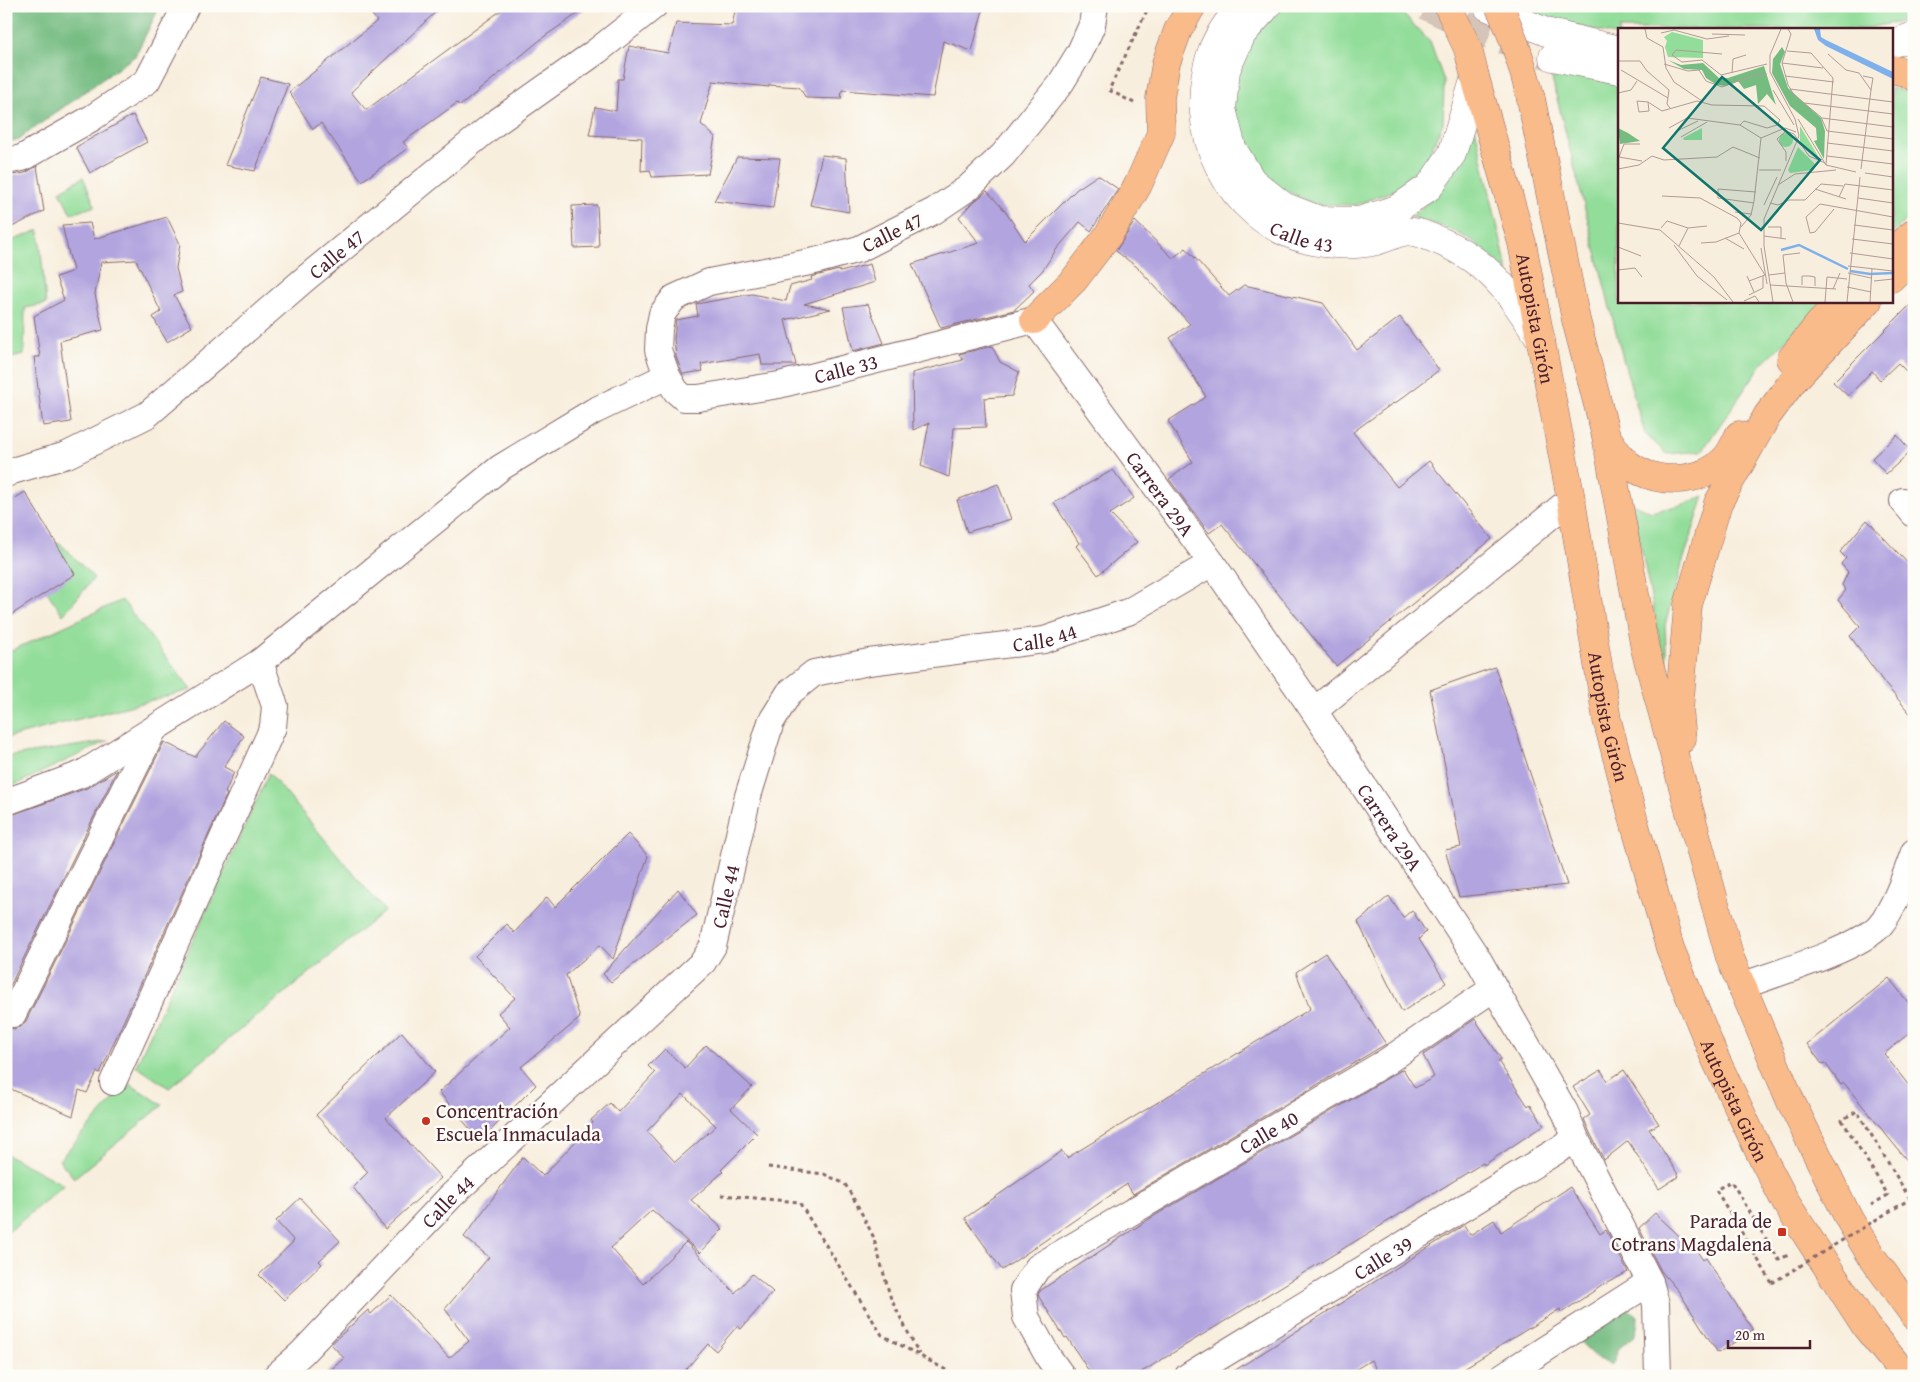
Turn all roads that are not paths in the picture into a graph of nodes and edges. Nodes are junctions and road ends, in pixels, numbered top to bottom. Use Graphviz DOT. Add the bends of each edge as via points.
graph roads {
  1 [pos="186,6"];
  2 [pos="654,6"];
  3 [pos="1095,6"];
  4 [pos="1192,6"];
  5 [pos="1241,6"];
  6 [pos="1267,6"];
  7 [pos="1448,6"];
  8 [pos="1486,6"];
  9 [pos="1499,6"];
  10 [pos="1914,36"];
  11 [pos="1892,44"];
  12 [pos="1618,50"];
  13 [pos="1914,50"];
  14 [pos="1553,57"];
  15 [pos="1892,57"];
  16 [pos="1892,69"];
  17 [pos="1618,70"];
  18 [pos="1476,77"];
  19 [pos="1914,77"];
  20 [pos="6,161"];
  21 [pos="1914,233"];
  22 [pos="1892,250"];
  23 [pos="1914,255"];
  24 [pos="1892,277"];
  25 [pos="1840,302"];
  26 [pos="1867,302"];
  27 [pos="1034,320"];
  28 [pos="1541,340"];
  29 [pos="667,376"];
  30 [pos="1606,436"];
  31 [pos="8,471"];
  32 [pos="1571,499"];
  33 [pos="1212,563"];
  34 [pos="260,662"];
  35 [pos="1314,711"];
  36 [pos="155,728"];
  37 [pos="6,802"];
  38 [pos="1691,815"];
  39 [pos="1914,852"];
  40 [pos="1741,986"];
  41 [pos="1494,988"];
  42 [pos="13,1014"];
  43 [pos="113,1082"];
  44 [pos="1576,1139"];
  45 [pos="1650,1282"];
  46 [pos="1914,1315"];
  47 [pos="276,1376"];
  48 [pos="1062,1376"];
  49 [pos="1188,1376"];
  50 [pos="1503,1376"];
  51 [pos="1658,1376"];
  52 [pos="1906,1376"];
  1 -- 20 [label="street" via="147,81 92,118 22,158"];
  2 -- 31 [label="street, Calle 47" via="597,52 494,124 306,278 147,415 67,455"];
  3 -- 29 [label="street, Calle 47" via="1092,25 1061,83 1003,155 968,188 934,211 859,249 709,282 674,298 662,314 659,329 658,350"];
  4 -- 27 [label="highway" via="1178,30 1166,63 1160,98 1161,133 1138,185 1109,234 1074,280"];
  5 -- 28 [label="street, Calle 43" via="1227,23 1211,53 1203,86 1203,119 1212,152 1223,175 1249,208 1276,227 1307,240 1340,245 1374,241 1406,230 1449,245 1486,269 1502,285"];
  6 -- 18 [label="street, Calle 43" via="1242,34 1226,70 1222,109 1232,148 1252,181 1283,206 1320,220 1359,221 1397,209 1429,187 1452,154"];
  7 -- 18 [label="highway, Autopista Girón, bridge" via="1468,49"];
  8 -- 12 [label="street" via="1546,32"];
  9 -- 30 [label="highway, Autopista Girón, bridge" via="1513,38 1531,99 1576,320"];
  10 -- 11 [label="street"];
  13 -- 15 [label="street"];
  14 -- 17 [label="street"];
  16 -- 19 [label="highway"];
  18 -- 28 [label="highway, Autopista Girón" via="1522,243"];
  21 -- 22 [label="highway"];
  23 -- 24 [label="highway"];
  25 -- 30 [label="highway" via="1760,398 1725,459 1706,472 1683,479 1660,479 1638,470 1619,456"];
  26 -- 38 [label="highway" via="1793,381 1767,416 1718,503 1688,605 1679,710"];
  27 -- 29 [label="street, Calle 33" via="780,385 698,398 684,398"];
  27 -- 33 [label="street, Carrera 29A"];
  28 -- 32 [label="highway, Autopista Girón"];
  29 -- 34 [label="street" via="594,411 500,468"];
  30 -- 38 [label="highway, Autopista Girón" via="1645,649"];
  32 -- 35 [label="street"];
  32 -- 52 [label="highway, Autopista Girón" via="1607,720 1670,948 1714,1056 1786,1203 1866,1327"];
  33 -- 35 [label="street, Carrera 29A"];
  33 -- 47 [label="street, Calle 44" via="1128,612 1044,640 833,669 814,673 789,693 772,722 748,796 713,946 703,962 450,1197 302,1353"];
  34 -- 36 [label="street"];
  34 -- 43 [label="street" via="275,706 273,727"];
  35 -- 41 [label="street, Carrera 29A"];
  36 -- 37 [label="street" via="82,774"];
  36 -- 42 [label="street"];
  38 -- 40 [label="highway, Autopista Girón" via="1730,958"];
  39 -- 40 [label="street" via="1880,926 1857,942"];
  40 -- 46 [label="highway, Autopista Girón" via="1791,1102 1849,1219"];
  41 -- 44 [label="street, Carrera 29A" via="1565,1112"];
  41 -- 48 [label="street, Calle 40" via="1386,1062 1038,1267 1023,1290 1026,1318"];
  44 -- 45 [label="street, Carrera 29A"];
  44 -- 49 [label="street, Calle 39"];
  45 -- 50 [label="street"];
  45 -- 51 [label="street, Carrera 29A" via="1656,1304"];
}
